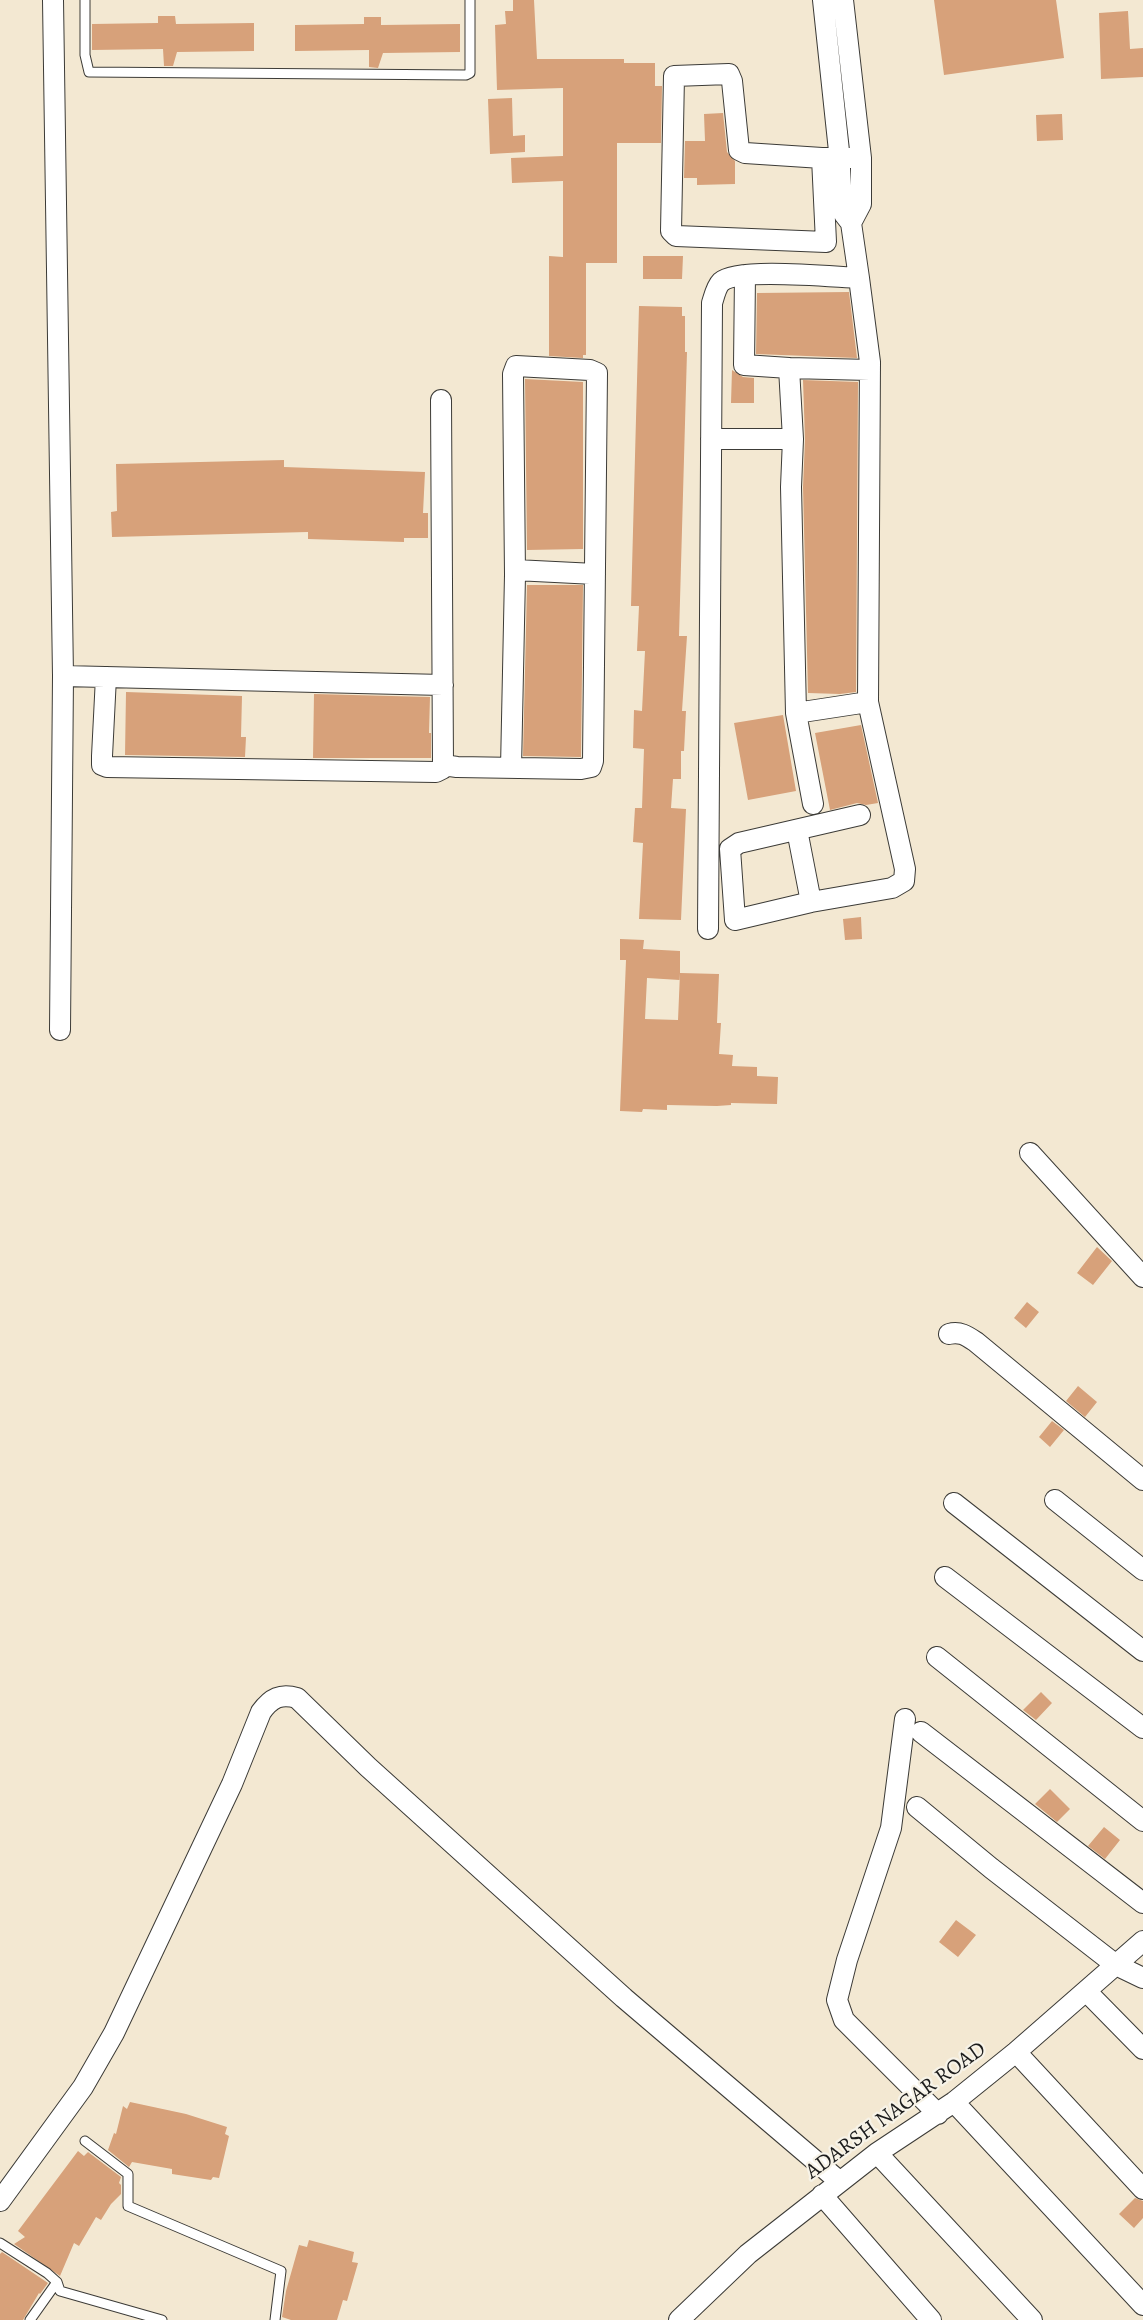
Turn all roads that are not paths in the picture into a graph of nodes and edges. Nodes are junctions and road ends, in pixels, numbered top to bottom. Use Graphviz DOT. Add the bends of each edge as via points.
graph roads {
  1 [pos="53,0"];
  2 [pos="84,0"];
  3 [pos="470,0"];
  4 [pos="823,0"];
  5 [pos="843,0"];
  6 [pos="831,158"];
  7 [pos="861,158"];
  8 [pos="851,223"];
  9 [pos="745,275"];
  10 [pos="859,278"];
  11 [pos="789,368"];
  12 [pos="870,370"];
  13 [pos="441,400"];
  14 [pos="711,439"];
  15 [pos="794,439"];
  16 [pos="515,570"];
  17 [pos="595,574"];
  18 [pos="63,676"];
  19 [pos="106,677"];
  20 [pos="443,685"];
  21 [pos="868,702"];
  22 [pos="796,713"];
  23 [pos="443,765"];
  24 [pos="511,768"];
  25 [pos="813,804"];
  26 [pos="860,815"];
  27 [pos="797,830"];
  28 [pos="730,849"];
  29 [pos="709,850"];
  30 [pos="811,902"];
  31 [pos="708,929"];
  32 [pos="60,1030"];
  33 [pos="1029,1153"];
  34 [pos="1143,1277"];
  35 [pos="950,1334"];
  36 [pos="1143,1480"];
  37 [pos="1055,1500"];
  38 [pos="954,1503"];
  39 [pos="1143,1570"];
  40 [pos="945,1577"];
  41 [pos="1143,1651"];
  42 [pos="937,1657"];
  43 [pos="905,1719"];
  44 [pos="1143,1728"];
  45 [pos="921,1732"];
  46 [pos="917,1808"];
  47 [pos="1143,1821"];
  48 [pos="1143,1903"];
  49 [pos="1143,1941"];
  50 [pos="1116,1965"];
  51 [pos="1143,1978"];
  52 [pos="1086,1991"];
  53 [pos="1143,2049"];
  54 [pos="1016,2052"];
  55 [pos="954,2102"];
  56 [pos="938,2114"];
  57 [pos="85,2141"];
  58 [pos="877,2153"];
  59 [pos="839,2181"];
  60 [pos="1143,2189"];
  61 [pos="822,2195"];
  62 [pos="0,2201"];
  63 [pos="0,2243"];
  64 [pos="57,2282"];
  65 [pos="1143,2305"];
  66 [pos="30,2320"];
  67 [pos="162,2320"];
  68 [pos="275,2320"];
  69 [pos="679,2320"];
  70 [pos="930,2320"];
  71 [pos="1032,2320"];
  1 -- 18 [label="street"];
  2 -- 3 [label="lane" via="89,72 466,75 470,73"];
  4 -- 6 [label="street"];
  5 -- 7 [label="street"];
  6 -- 6 [label="street" via="739,150 729,74 674,76 671,231 676,236 826,242"];
  6 -- 7 [label="street"];
  6 -- 8 [label="street" via="844,214"];
  7 -- 8 [label="street" via="861,204"];
  8 -- 10 [label="street"];
  9 -- 10 [label="street"];
  9 -- 11 [label="street" via="744,365"];
  9 -- 14 [label="street" via="719,283 712,303"];
  10 -- 12 [label="street"];
  11 -- 12 [label="street"];
  11 -- 15 [label="street"];
  12 -- 21 [label="street"];
  13 -- 20 [label="street"];
  14 -- 15 [label="street"];
  14 -- 29 [label="street"];
  15 -- 22 [label="street" via="791,487"];
  16 -- 17 [label="street"];
  16 -- 17 [label="street" via="516,366 597,373"];
  16 -- 24 [label="street"];
  17 -- 24 [label="street" via="591,767"];
  18 -- 19 [label="street"];
  18 -- 32 [label="street"];
  19 -- 20 [label="street"];
  19 -- 23 [label="street" via="102,765 107,767 436,772"];
  20 -- 23 [label="street"];
  21 -- 22 [label="street"];
  21 -- 30 [label="street" via="905,869 904,881 892,888"];
  22 -- 25 [label="street"];
  23 -- 24 [label="street"];
  26 -- 27 [label="street"];
  27 -- 28 [label="street" via="739,843"];
  27 -- 30 [label="street"];
  28 -- 29 [label="street"];
  28 -- 30 [label="street" via="735,920"];
  29 -- 31 [label="street"];
  33 -- 34 [label="street"];
  35 -- 36 [label="street" via="964,1334 976,1342"];
  37 -- 39 [label="street"];
  38 -- 41 [label="street"];
  40 -- 44 [label="street"];
  42 -- 47 [label="street"];
  43 -- 56 [label="street" via="891,1828 837,2000 844,2020"];
  45 -- 48 [label="street"];
  46 -- 50 [label="street"];
  49 -- 50 [label="street, ADARSH NAGAR ROAD"];
  50 -- 51 [label="street"];
  50 -- 52 [label="street, ADARSH NAGAR ROAD"];
  52 -- 53 [label="street"];
  52 -- 54 [label="street, ADARSH NAGAR ROAD"];
  54 -- 55 [label="street, ADARSH NAGAR ROAD"];
  54 -- 60 [label="street"];
  55 -- 56 [label="street, ADARSH NAGAR ROAD"];
  55 -- 65 [label="street"];
  56 -- 58 [label="street, ADARSH NAGAR ROAD"];
  57 -- 68 [label="lane" via="128,2174 128,2206 281,2271"];
  58 -- 59 [label="street, ADARSH NAGAR ROAD"];
  58 -- 71 [label="street"];
  59 -- 61 [label="street, ADARSH NAGAR ROAD"];
  59 -- 62 [label="street" via="624,1998 297,1698 286,1695 275,1697 261,1712 232,1784 114,2033 83,2087"];
  61 -- 69 [label="street, ADARSH NAGAR ROAD" via="748,2254"];
  61 -- 70 [label="street"];
  63 -- 64 [label="lane"];
  64 -- 66 [label="lane"];
  64 -- 67 [label="lane" via="60,2291"];
}
